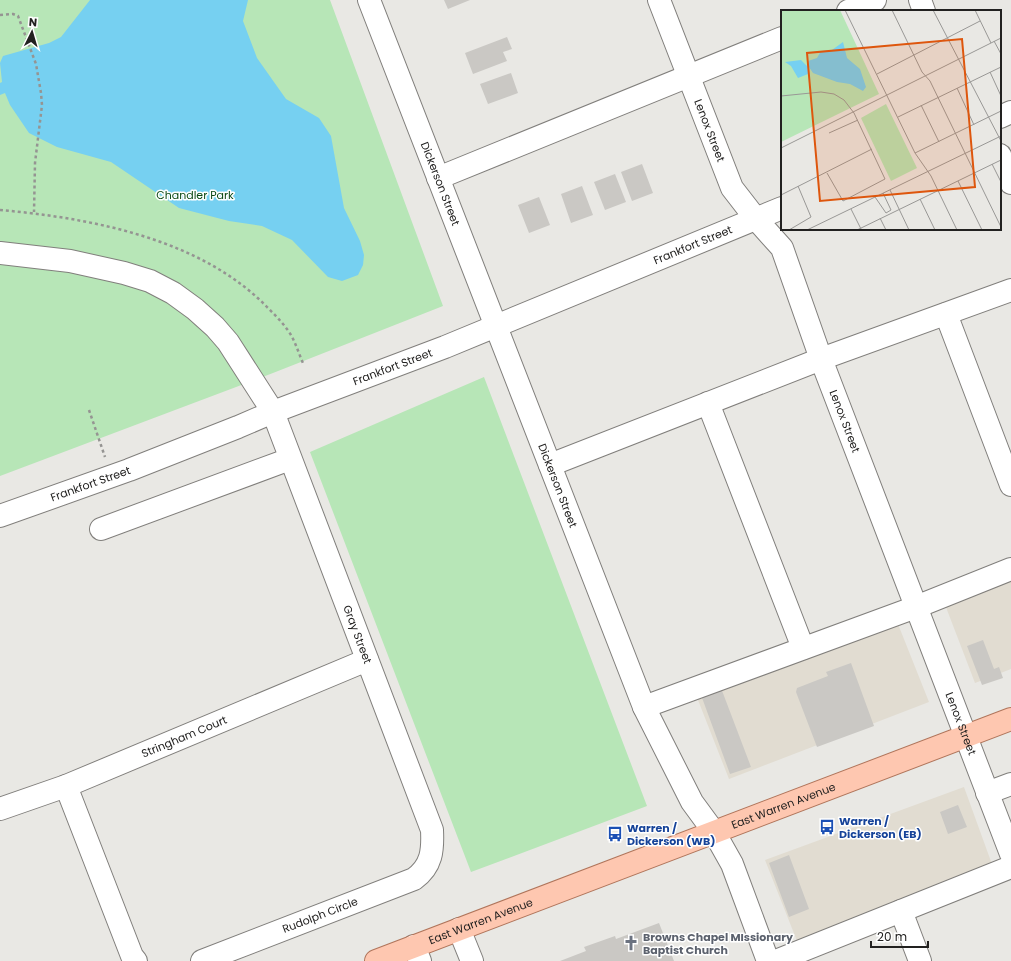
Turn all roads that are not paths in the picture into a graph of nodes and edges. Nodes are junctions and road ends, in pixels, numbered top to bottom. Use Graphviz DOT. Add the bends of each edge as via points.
graph roads {
  1 [pos="369,0"];
  2 [pos="659,0"];
  3 [pos="875,0"];
  4 [pos="920,0"];
  5 [pos="850,10"];
  6 [pos="924,10"];
  7 [pos="781,38"];
  8 [pos="689,76"];
  9 [pos="1011,112"];
  10 [pos="1001,117"];
  11 [pos="1001,158"];
  12 [pos="438,178"];
  13 [pos="1011,183"];
  14 [pos="781,208"];
  15 [pos="756,219"];
  16 [pos="0,253"];
  17 [pos="1011,290"];
  18 [pos="946,314"];
  19 [pos="496,326"];
  20 [pos="821,359"];
  21 [pos="708,403"];
  22 [pos="272,412"];
  23 [pos="290,458"];
  24 [pos="550,465"];
  25 [pos="1011,485"];
  26 [pos="0,516"];
  27 [pos="101,529"];
  28 [pos="1011,569"];
  29 [pos="916,607"];
  30 [pos="803,648"];
  31 [pos="367,660"];
  32 [pos="644,707"];
  33 [pos="1010,721"];
  34 [pos="966,736"];
  35 [pos="1011,784"];
  36 [pos="66,786"];
  37 [pos="987,792"];
  38 [pos="0,809"];
  39 [pos="714,832"];
  40 [pos="1011,854"];
  41 [pos="431,859"];
  42 [pos="1011,868"];
  43 [pos="901,911"];
  44 [pos="460,929"];
  45 [pos="417,954"];
  46 [pos="136,961"];
  47 [pos="202,961"];
  48 [pos="376,961"];
  49 [pos="472,961"];
  50 [pos="768,961"];
  51 [pos="776,961"];
  52 [pos="920,961"];
  1 -- 12 [label="street, Dickerson Street"];
  2 -- 8 [label="street, Lenox Street"];
  3 -- 5 [label="street"];
  4 -- 6 [label="street"];
  7 -- 8 [label="street"];
  8 -- 12 [label="street"];
  8 -- 15 [label="street, Lenox Street" via="732,188"];
  9 -- 10 [label="street"];
  11 -- 13 [label="street"];
  12 -- 19 [label="street, Dickerson Street"];
  14 -- 15 [label="street, Frankfort Street"];
  15 -- 19 [label="street, Frankfort Street"];
  15 -- 20 [label="street, Lenox Street" via="782,248"];
  16 -- 22 [label="street" via="70,262 124,273 174,293 215,327 228,342"];
  17 -- 18 [label="street"];
  18 -- 20 [label="street"];
  18 -- 25 [label="street"];
  19 -- 22 [label="street, Frankfort Street"];
  19 -- 24 [label="street, Dickerson Street"];
  20 -- 21 [label="street"];
  20 -- 29 [label="street, Lenox Street"];
  21 -- 24 [label="street"];
  21 -- 30 [label="street"];
  22 -- 23 [label="street, Gray Street"];
  22 -- 26 [label="street, Frankfort Street" via="129,470"];
  23 -- 27 [label="street"];
  23 -- 31 [label="street, Gray Street"];
  24 -- 32 [label="street, Dickerson Street"];
  28 -- 29 [label="street"];
  29 -- 30 [label="street"];
  29 -- 34 [label="street, Lenox Street"];
  30 -- 32 [label="street"];
  31 -- 36 [label="street, Stringham Court"];
  31 -- 41 [label="street, Gray Street" via="432,830"];
  32 -- 39 [label="street, Dickerson Street" via="692,802"];
  33 -- 34 [label="main road, East Warren Avenue"];
  34 -- 37 [label="street, Lenox Street"];
  34 -- 39 [label="main road, East Warren Avenue"];
  35 -- 37 [label="street"];
  36 -- 38 [label="street, Stringham Court"];
  36 -- 46 [label="street"];
  37 -- 40 [label="street, Lenox Street"];
  39 -- 44 [label="main road, East Warren Avenue"];
  39 -- 50 [label="street, Dickerson Street" via="732,864"];
  41 -- 47 [label="street, Rudolph Circle" via="414,879"];
  42 -- 43 [label="street"];
  43 -- 51 [label="street"];
  43 -- 52 [label="street"];
  44 -- 45 [label="main road, East Warren Avenue"];
  44 -- 49 [label="street"];
  45 -- 48 [label="main road, East Warren Avenue"];
}
